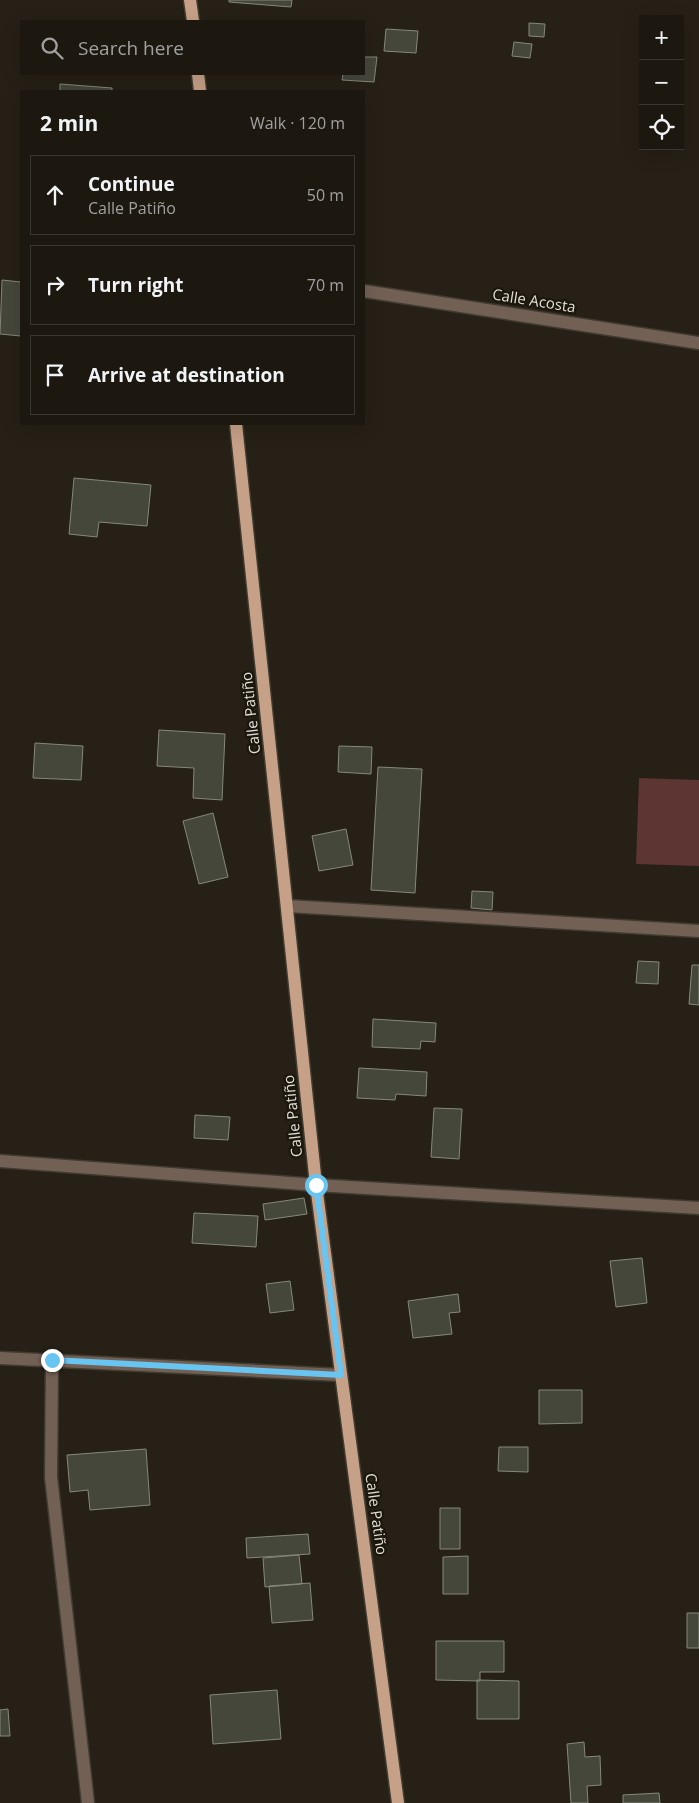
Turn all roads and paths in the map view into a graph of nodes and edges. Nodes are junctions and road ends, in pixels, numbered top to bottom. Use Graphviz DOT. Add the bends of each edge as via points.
graph roads {
  1 [pos="190,0"];
  2 [pos="192,20"];
  3 [pos="198,75"];
  4 [pos="200,90"];
  5 [pos="365,291"];
  6 [pos="699,343"];
  7 [pos="236,425"];
  8 [pos="288,906"];
  9 [pos="699,931"];
  10 [pos="0,1161"];
  11 [pos="316,1185"];
  12 [pos="699,1208"];
  13 [pos="0,1358"];
  14 [pos="52,1360"];
  15 [pos="341,1375"];
  16 [pos="88,1803"];
  17 [pos="398,1803"];
  1 -- 2 [label="main road"];
  3 -- 4 [label="main road"];
  5 -- 6 [label="street, Calle Acosta"];
  7 -- 8 [label="main road, Calle Patiño"];
  8 -- 9 [label="street"];
  8 -- 11 [label="main road, Calle Patiño"];
  10 -- 11 [label="street"];
  11 -- 12 [label="street"];
  11 -- 15 [label="main road, Calle Patiño"];
  13 -- 14 [label="street"];
  14 -- 15 [label="street"];
  14 -- 16 [label="street" via="52,1477"];
  15 -- 17 [label="main road, Calle Patiño"];
}
